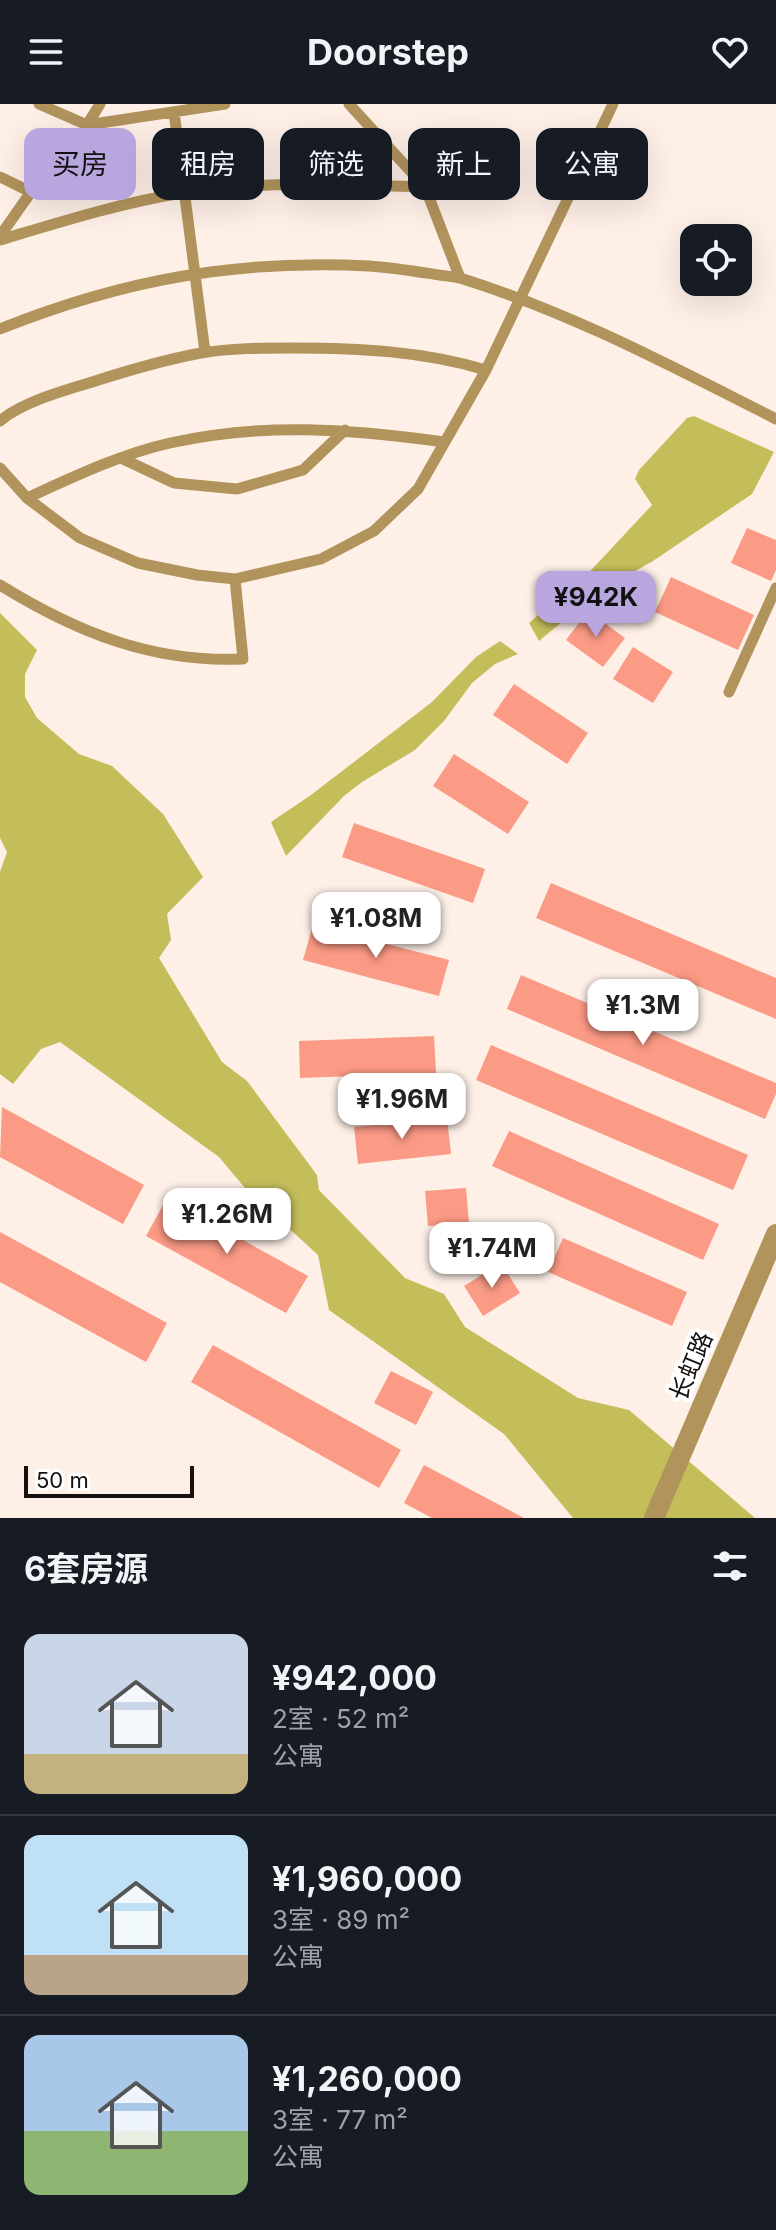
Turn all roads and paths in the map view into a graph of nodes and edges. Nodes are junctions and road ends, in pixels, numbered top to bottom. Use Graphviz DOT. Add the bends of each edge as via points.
graph roads {
  1 [pos="39,104"];
  2 [pos="100,104"];
  3 [pos="225,104"];
  4 [pos="349,104"];
  5 [pos="613,104"];
  6 [pos="174,112"];
  7 [pos="87,125"];
  8 [pos="84,128"];
  9 [pos="176,128"];
  10 [pos="408,168"];
  11 [pos="0,177"];
  12 [pos="264,186"];
  13 [pos="408,187"];
  14 [pos="24,189"];
  15 [pos="26,200"];
  16 [pos="152,200"];
  17 [pos="185,200"];
  18 [pos="430,200"];
  19 [pos="0,238"];
  20 [pos="194,272"];
  21 [pos="460,278"];
  22 [pos="522,297"];
  23 [pos="0,329"];
  24 [pos="205,352"];
  25 [pos="486,370"];
  26 [pos="776,419"];
  27 [pos="0,421"];
  28 [pos="345,430"];
  29 [pos="444,442"];
  30 [pos="123,459"];
  31 [pos="0,468"];
  32 [pos="27,498"];
  33 [pos="235,579"];
  34 [pos="0,585"];
  35 [pos="776,588"];
  36 [pos="729,692"];
  37 [pos="776,1234"];
  38 [pos="654,1518"];
  1 -- 7 [label="lane"];
  2 -- 7 [label="lane"];
  3 -- 6 [label="lane"];
  4 -- 10 [label="lane"];
  5 -- 22 [label="lane"];
  6 -- 7 [label="lane"];
  6 -- 9 [label="lane"];
  7 -- 8 [label="lane"];
  11 -- 14 [label="lane"];
  12 -- 13 [label="lane"];
  15 -- 19 [label="lane"];
  16 -- 19 [label="lane"];
  17 -- 20 [label="lane"];
  18 -- 21 [label="lane"];
  20 -- 21 [label="lane" via="355,266"];
  20 -- 23 [label="lane" via="141,282"];
  20 -- 24 [label="lane"];
  21 -- 22 [label="lane"];
  22 -- 25 [label="lane"];
  22 -- 26 [label="lane"];
  24 -- 25 [label="lane" via="339,348 410,353"];
  24 -- 27 [label="lane" via="54,394"];
  25 -- 29 [label="lane"];
  28 -- 29 [label="lane"];
  28 -- 30 [label="lane" via="239,431 168,443"];
  28 -- 30 [label="lane" via="303,470 237,489 174,483"];
  29 -- 33 [label="lane" via="418,489 374,531 321,559"];
  30 -- 32 [label="lane"];
  31 -- 32 [label="lane"];
  32 -- 33 [label="lane" via="80,538 138,563"];
  33 -- 34 [label="lane" via="243,659 205,661 146,652 95,634"];
  35 -- 36 [label="lane"];
  37 -- 38 [label="street, 长虹路"];
}
